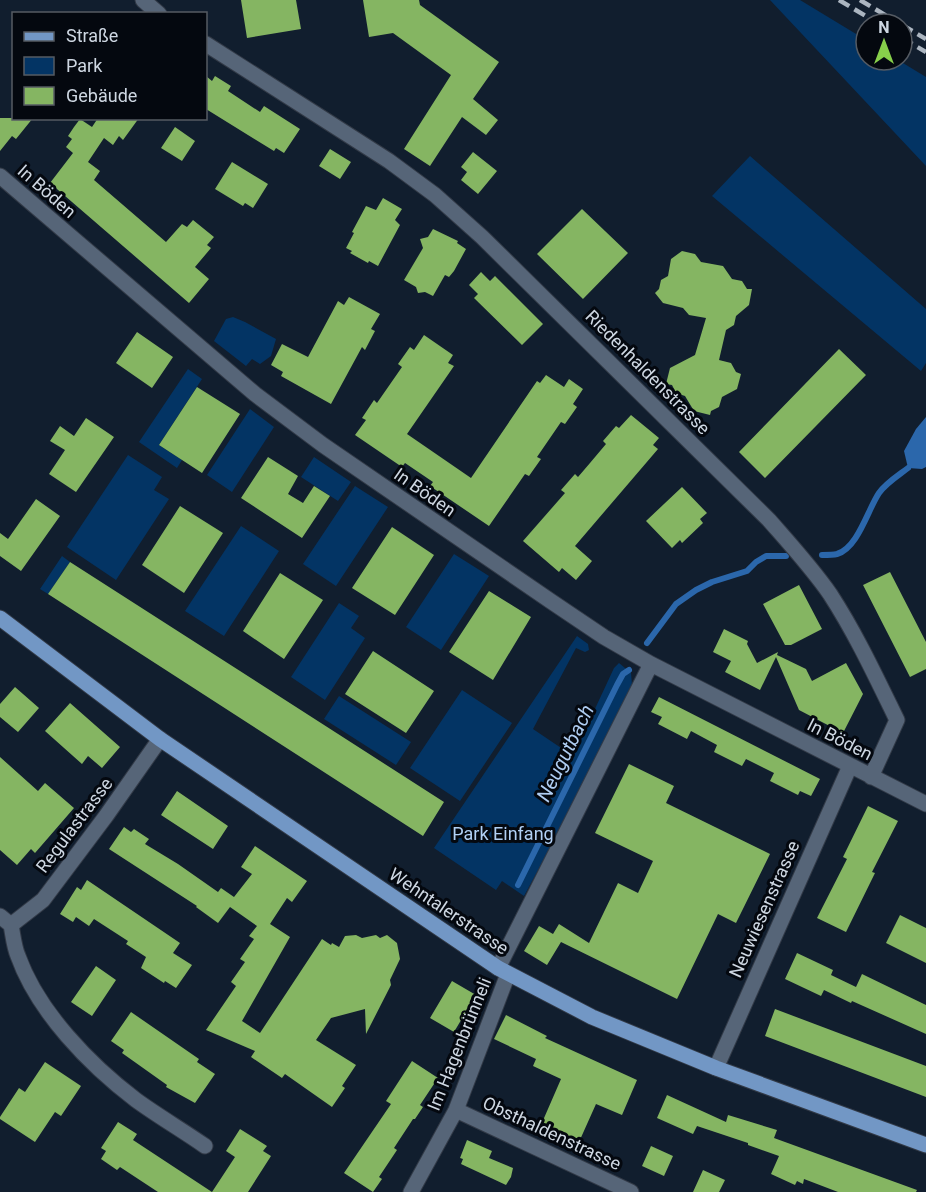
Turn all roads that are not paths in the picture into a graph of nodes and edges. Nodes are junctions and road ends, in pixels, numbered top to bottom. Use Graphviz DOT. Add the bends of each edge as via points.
graph roads {
  1 [pos="143,0"];
  2 [pos="157,12"];
  3 [pos="207,45"];
  4 [pos="0,176"];
  5 [pos="0,618"];
  6 [pos="651,664"];
  7 [pos="160,739"];
  8 [pos="850,766"];
  9 [pos="872,777"];
  10 [pos="926,804"];
  11 [pos="6,921"];
  12 [pos="503,971"];
  13 [pos="716,1068"];
  14 [pos="456,1110"];
  15 [pos="926,1145"];
  16 [pos="205,1146"];
  17 [pos="411,1192"];
  18 [pos="631,1192"];
  1 -- 2 [label="street"];
  3 -- 9 [label="street, Riedenhaldenstrasse" via="389,161 435,195 769,520 830,594 897,720"];
  4 -- 6 [label="street, In Böden" via="255,394 570,615"];
  5 -- 7 [label="main road, Wehntalerstrasse"];
  6 -- 8 [label="street, In Böden"];
  6 -- 12 [label="street, Im Hagenbrünneli"];
  7 -- 11 [label="street, Regulastrasse" via="43,900"];
  7 -- 12 [label="main road, Wehntalerstrasse"];
  8 -- 9 [label="street, In Böden"];
  8 -- 13 [label="street, Neuwiesenstrasse"];
  9 -- 10 [label="street"];
  11 -- 16 [label="street, Regulastrasse" via="22,966 60,1028 136,1100"];
  12 -- 13 [label="main road, Wehntalerstrasse" via="592,1017"];
  12 -- 14 [label="street, Im Hagenbrünneli"];
  13 -- 15 [label="main road, Wehntalerstrasse"];
  14 -- 17 [label="street, Im Hagenbrünneli"];
  14 -- 18 [label="street, Obsthaldenstrasse"];
}
